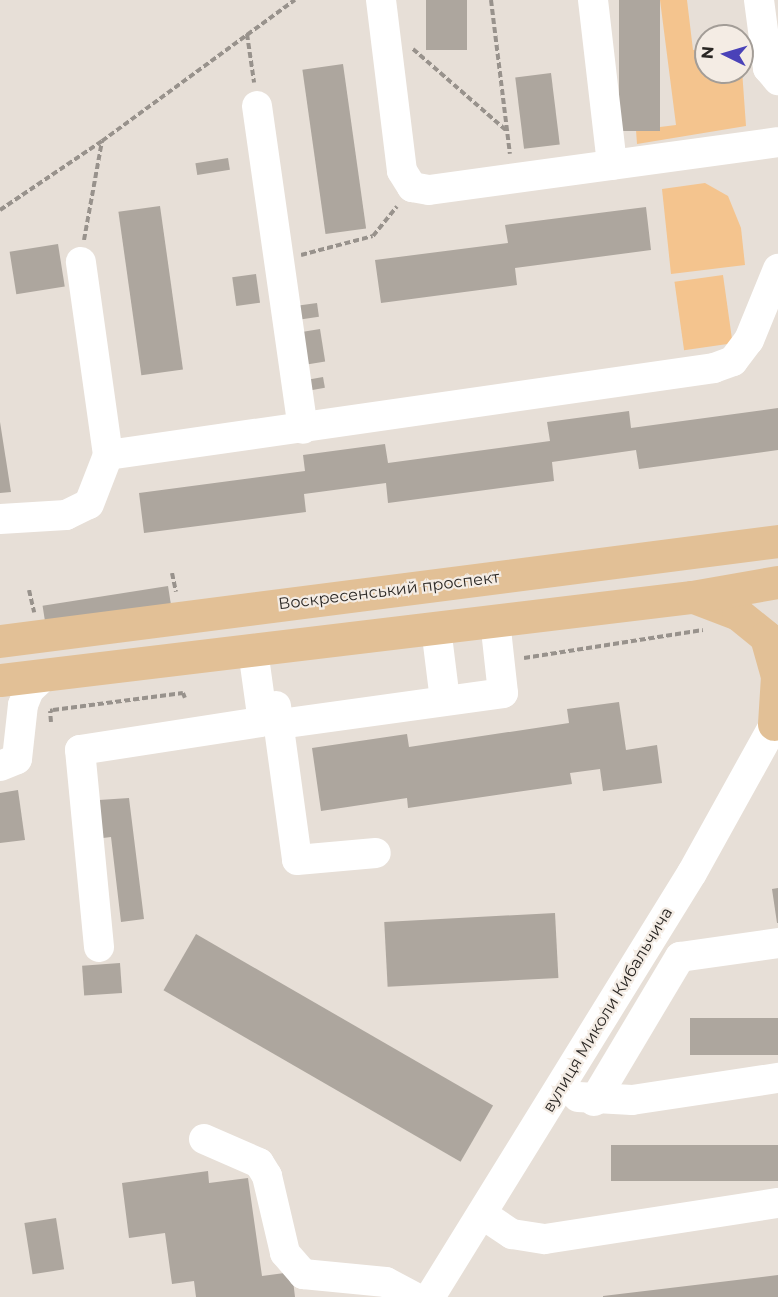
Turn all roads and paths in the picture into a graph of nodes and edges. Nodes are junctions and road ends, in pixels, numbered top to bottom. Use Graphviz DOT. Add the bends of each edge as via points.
graph roads {
  1 [pos="295,0"];
  2 [pos="491,0"];
  3 [pos="593,0"];
  4 [pos="759,0"];
  5 [pos="382,12"];
  6 [pos="247,34"];
  7 [pos="778,80"];
  8 [pos="257,106"];
  9 [pos="507,131"];
  10 [pos="102,141"];
  11 [pos="778,142"];
  12 [pos="612,165"];
  13 [pos="513,178"];
  14 [pos="412,187"];
  15 [pos="0,210"];
  16 [pos="279,261"];
  17 [pos="81,262"];
  18 [pos="778,269"];
  19 [pos="303,429"];
  20 [pos="108,455"];
  21 [pos="0,519"];
  22 [pos="778,541"];
  23 [pos="172,573"];
  24 [pos="778,582"];
  25 [pos="29,591"];
  26 [pos="170,595"];
  27 [pos="692,597"];
  28 [pos="43,614"];
  29 [pos="495,621"];
  30 [pos="436,628"];
  31 [pos="711,629"];
  32 [pos="0,641"];
  33 [pos="253,650"];
  34 [pos="523,658"];
  35 [pos="45,675"];
  36 [pos="0,680"];
  37 [pos="259,697"];
  38 [pos="185,698"];
  39 [pos="445,700"];
  40 [pos="51,722"];
  41 [pos="280,724"];
  42 [pos="773,736"];
  43 [pos="0,766"];
  44 [pos="376,853"];
  45 [pos="778,943"];
  46 [pos="99,947"];
  47 [pos="778,1078"];
  48 [pos="558,1092"];
  49 [pos="594,1101"];
  50 [pos="204,1139"];
  51 [pos="778,1203"];
  52 [pos="482,1214"];
  53 [pos="414,1297"];
  54 [pos="430,1297"];
  1 -- 6 [label="path"];
  2 -- 9 [label="path"];
  3 -- 12 [label="street"];
  4 -- 7 [label="street" via="768,68"];
  5 -- 9 [label="path"];
  5 -- 14 [label="street" via="402,171"];
  6 -- 8 [label="path"];
  6 -- 10 [label="path"];
  8 -- 16 [label="street"];
  9 -- 13 [label="path"];
  10 -- 15 [label="path"];
  10 -- 17 [label="path"];
  11 -- 12 [label="street"];
  12 -- 13 [label="street"];
  13 -- 14 [label="street" via="429,190"];
  14 -- 16 [label="path" via="373,236"];
  16 -- 19 [label="street"];
  17 -- 20 [label="street"];
  18 -- 19 [label="street" via="749,340 733,361 714,368"];
  19 -- 20 [label="street"];
  20 -- 21 [label="street" via="89,504 66,515"];
  22 -- 32 [label="main road, Воскресенський проспект"];
  23 -- 26 [label="path" via="176,594"];
  24 -- 27 [label="main road"];
  25 -- 28 [label="path" via="34,616"];
  27 -- 29 [label="main road"];
  27 -- 42 [label="main road" via="738,614 766,637 777,676"];
  29 -- 30 [label="main road"];
  29 -- 39 [label="street" via="503,693"];
  30 -- 33 [label="main road"];
  30 -- 39 [label="street"];
  31 -- 34 [label="path"];
  33 -- 35 [label="main road"];
  33 -- 37 [label="street"];
  35 -- 36 [label="main road"];
  35 -- 43 [label="street" via="28,690 23,705 17,759"];
  37 -- 41 [label="street" via="276,706"];
  37 -- 46 [label="street" via="262,719 256,724 80,750"];
  38 -- 40 [label="path" via="183,693 53,710"];
  39 -- 41 [label="street"];
  41 -- 44 [label="street" via="297,860"];
  42 -- 48 [label="street, вулиця Миколи Кибальчича"];
  45 -- 49 [label="street" via="680,957"];
  47 -- 49 [label="street" via="632,1100"];
  48 -- 49 [label="street"];
  48 -- 52 [label="street, вулиця Миколи Кибальчича"];
  50 -- 53 [label="street" via="259,1162 267,1176 285,1253 303,1274 386,1282"];
  51 -- 52 [label="street" via="545,1239 512,1234"];
  52 -- 54 [label="street, вулиця Миколи Кибальчича"];
}
